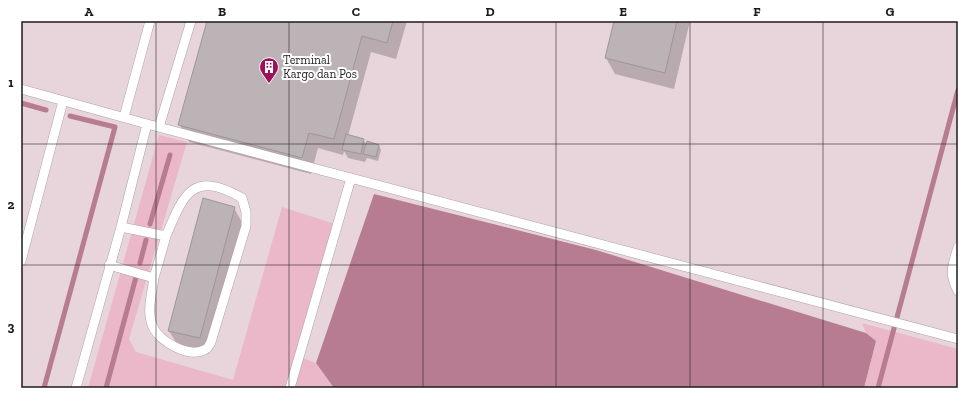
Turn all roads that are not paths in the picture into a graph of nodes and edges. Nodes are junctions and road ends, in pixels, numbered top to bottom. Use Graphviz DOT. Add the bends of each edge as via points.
graph roads {
  1 [pos="150,21"];
  2 [pos="191,21"];
  3 [pos="21,90"];
  4 [pos="64,101"];
  5 [pos="124,117"];
  6 [pos="147,124"];
  7 [pos="159,127"];
  8 [pos="352,178"];
  9 [pos="121,227"];
  10 [pos="166,236"];
  11 [pos="958,247"];
  12 [pos="21,261"];
  13 [pos="110,265"];
  14 [pos="154,278"];
  15 [pos="958,291"];
  16 [pos="958,339"];
  17 [pos="76,388"];
  18 [pos="290,388"];
  1 -- 5 [label="lane"];
  2 -- 7 [label="lane"];
  3 -- 4 [label="lane"];
  4 -- 5 [label="lane"];
  4 -- 12 [label="lane"];
  5 -- 6 [label="lane"];
  6 -- 7 [label="lane"];
  6 -- 9 [label="lane"];
  7 -- 8 [label="lane"];
  8 -- 16 [label="lane"];
  8 -- 18 [label="lane"];
  9 -- 10 [label="lane"];
  9 -- 13 [label="lane"];
  10 -- 14 [label="lane"];
  10 -- 14 [label="lane" via="177,209 188,192 197,187 209,185 242,198 246,226 211,342 206,349 198,352 182,350 160,337 153,327 150,315"];
  11 -- 15 [label="lane" via="951,270"];
  13 -- 14 [label="lane"];
  13 -- 17 [label="lane"];
}
